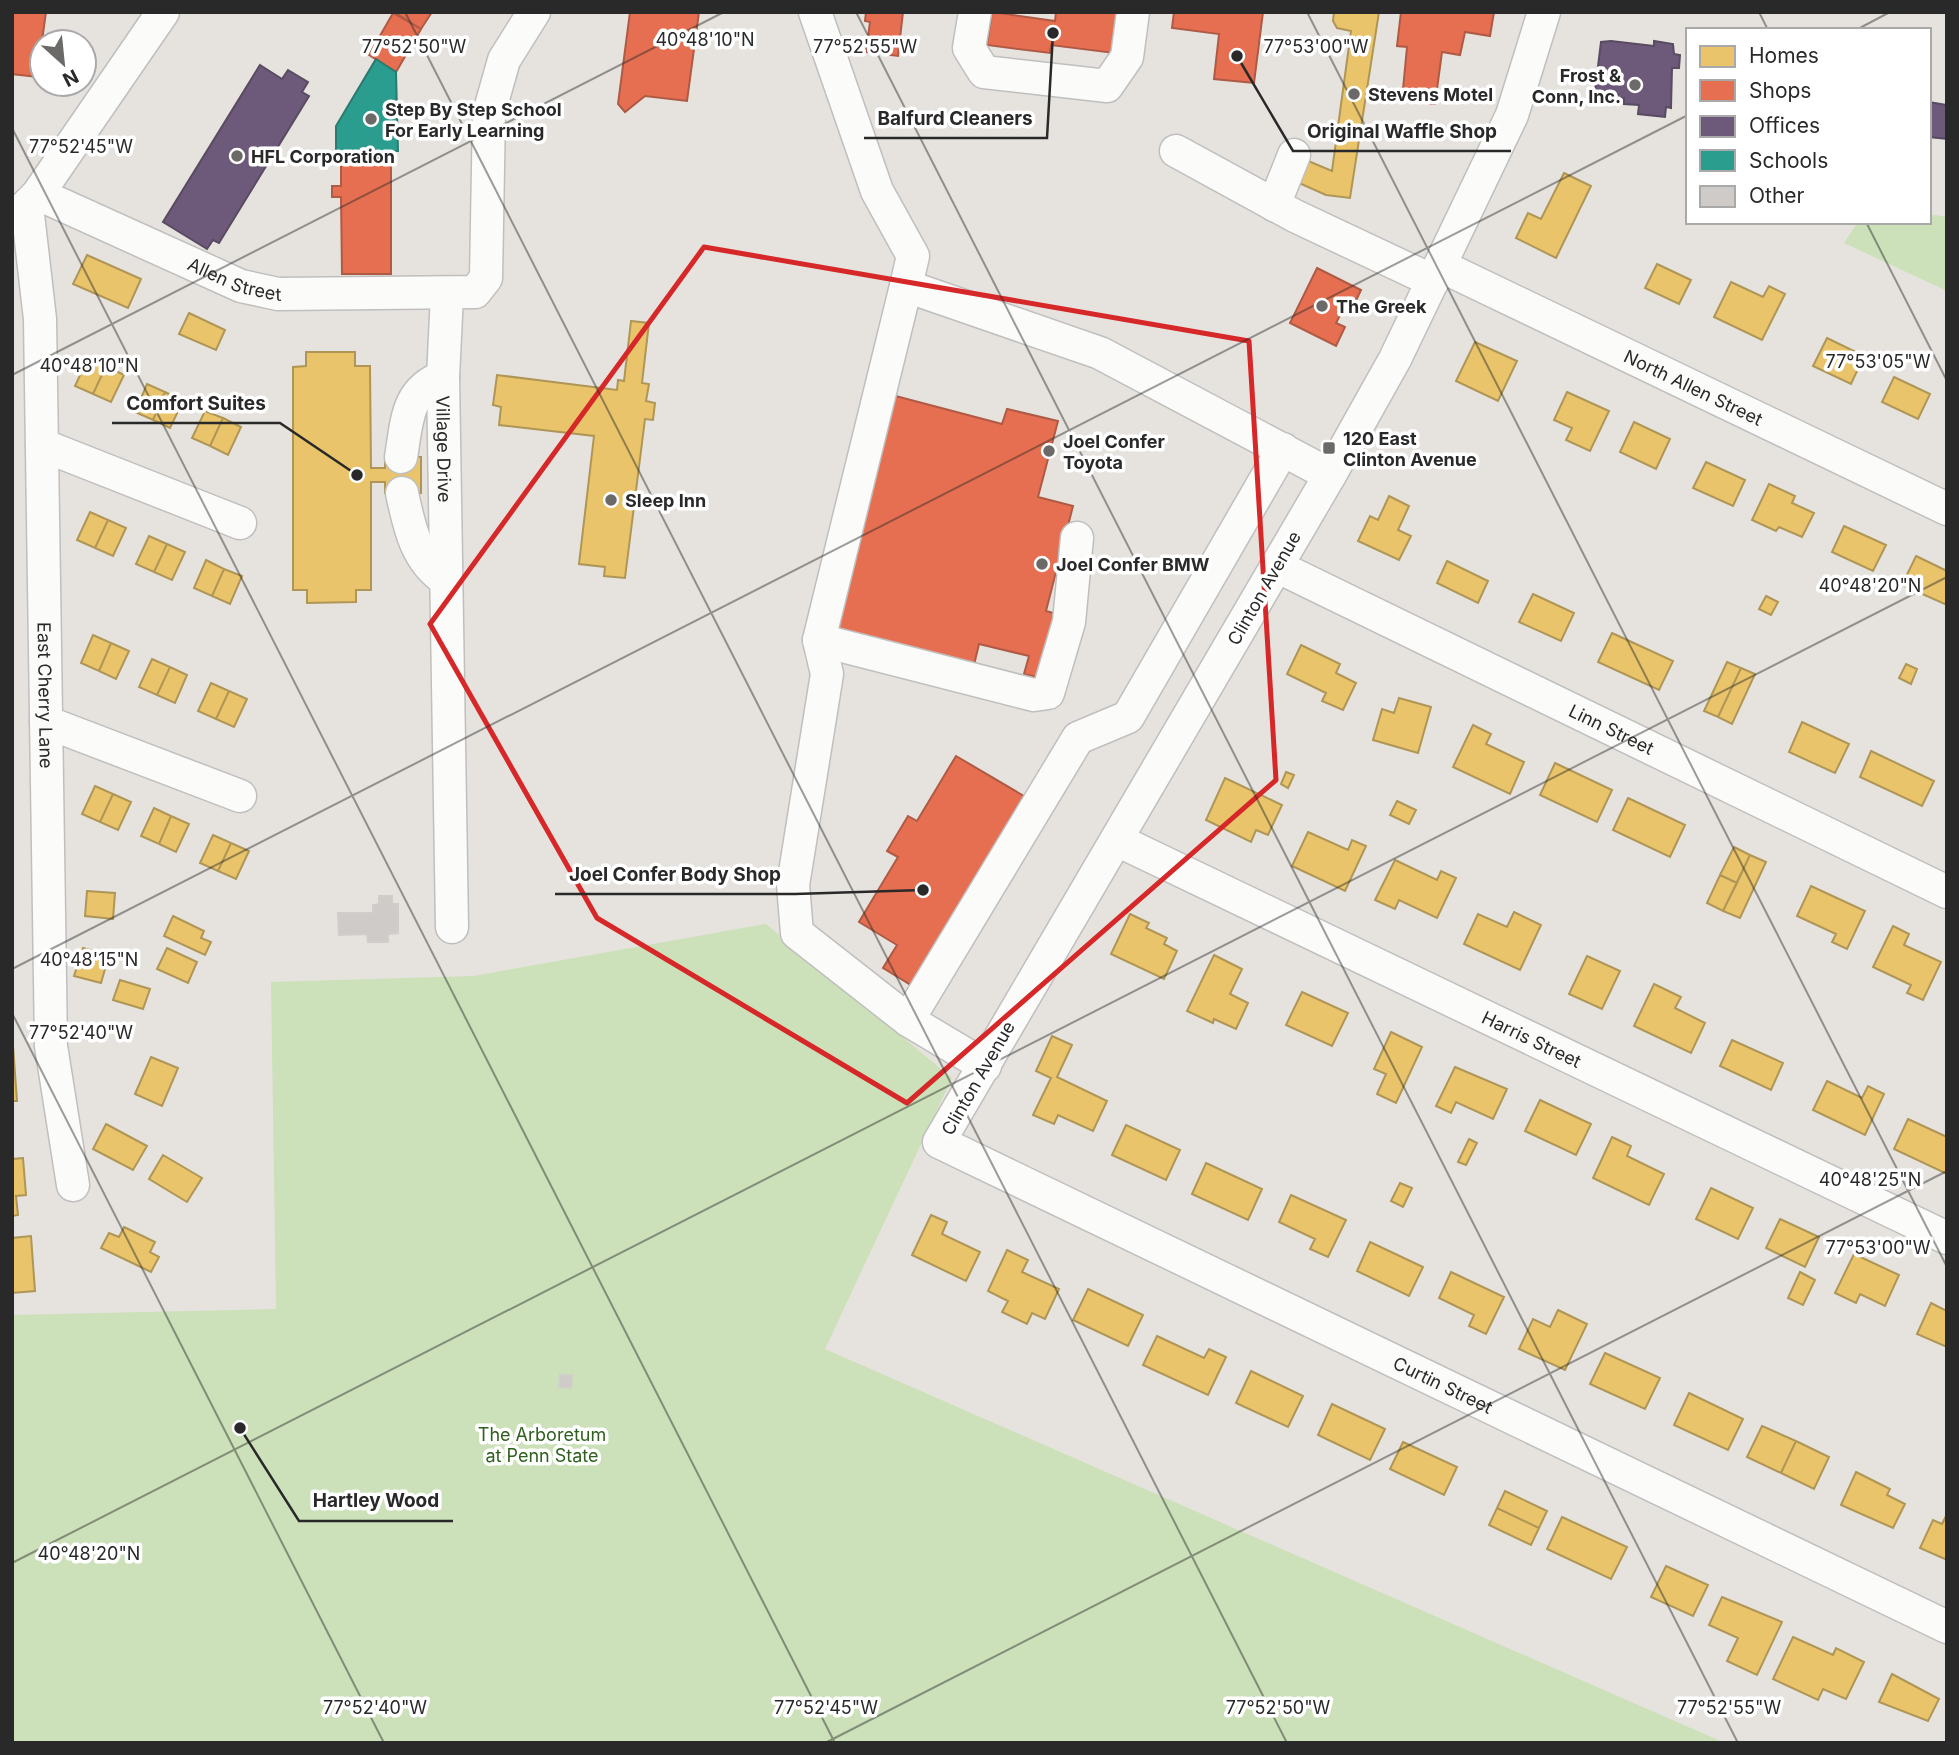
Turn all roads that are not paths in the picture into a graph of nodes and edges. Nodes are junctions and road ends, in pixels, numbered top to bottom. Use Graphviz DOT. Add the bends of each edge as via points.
graph roads {
  1 [pos="163,12"];
  2 [pos="534,12"];
  3 [pos="815,12"];
  4 [pos="975,12"];
  5 [pos="1133,12"];
  6 [pos="1544,12"];
  7 [pos="1176,151"];
  8 [pos="1294,155"];
  9 [pos="26,205"];
  10 [pos="1274,205"];
  11 [pos="1437,274"];
  12 [pos="906,286"];
  13 [pos="447,295"];
  14 [pos="443,377"];
  15 [pos="42,445"];
  16 [pos="1283,449"];
  17 [pos="401,457"];
  18 [pos="1331,475"];
  19 [pos="402,492"];
  20 [pos="1947,509"];
  21 [pos="240,523"];
  22 [pos="1077,538"];
  23 [pos="1276,566"];
  24 [pos="446,580"];
  25 [pos="1207,581"];
  26 [pos="1257,598"];
  27 [pos="819,640"];
  28 [pos="46,722"];
  29 [pos="240,796"];
  30 [pos="1117,840"];
  31 [pos="1947,892"];
  32 [pos="452,927"];
  33 [pos="908,1020"];
  34 [pos="985,1066"];
  35 [pos="940,1142"];
  36 [pos="72,1185"];
  37 [pos="1947,1238"];
  38 [pos="1947,1627"];
  1 -- 9 [label="street"];
  2 -- 13 [label="street" via="504,60 489,113 486,278 475,292"];
  3 -- 12 [label="street" via="877,191 913,256"];
  4 -- 5 [label="street" via="969,48 984,72 1107,86 1127,57"];
  6 -- 11 [label="street, Clinton Avenue" via="1512,115"];
  7 -- 10 [label="street, North Allen Street"];
  8 -- 10 [label="street"];
  9 -- 13 [label="street, Allen Street" via="241,286 278,294"];
  9 -- 15 [label="street, East Cherry Lane" via="40,319"];
  10 -- 11 [label="street, North Allen Street"];
  11 -- 18 [label="street, Clinton Avenue"];
  11 -- 20 [label="street, North Allen Street"];
  12 -- 16 [label="street" via="1100,353"];
  12 -- 27 [label="street"];
  13 -- 14 [label="street, Village Drive"];
  14 -- 17 [label="street" via="417,392"];
  14 -- 24 [label="street, Village Drive"];
  15 -- 21 [label="street"];
  15 -- 28 [label="street, East Cherry Lane"];
  16 -- 18 [label="street"];
  16 -- 25 [label="street"];
  18 -- 23 [label="street, Clinton Avenue"];
  19 -- 24 [label="street" via="422,556 433,572"];
  22 -- 27 [label="street" via="1069,622 1048,694 1034,695"];
  23 -- 26 [label="street, Clinton Avenue"];
  23 -- 31 [label="street, Linn Street"];
  24 -- 32 [label="street, Village Drive"];
  25 -- 26 [label="street"];
  25 -- 33 [label="street" via="1128,717 1078,738"];
  26 -- 30 [label="street, Clinton Avenue"];
  27 -- 33 [label="street" via="827,674 793,885 797,933"];
  28 -- 29 [label="street"];
  28 -- 36 [label="street, East Cherry Lane" via="51,1045"];
  30 -- 34 [label="street, Clinton Avenue"];
  30 -- 37 [label="street, Harris Street"];
  33 -- 34 [label="street"];
  34 -- 35 [label="street, Clinton Avenue"];
  35 -- 38 [label="street, Curtin Street"];
}
